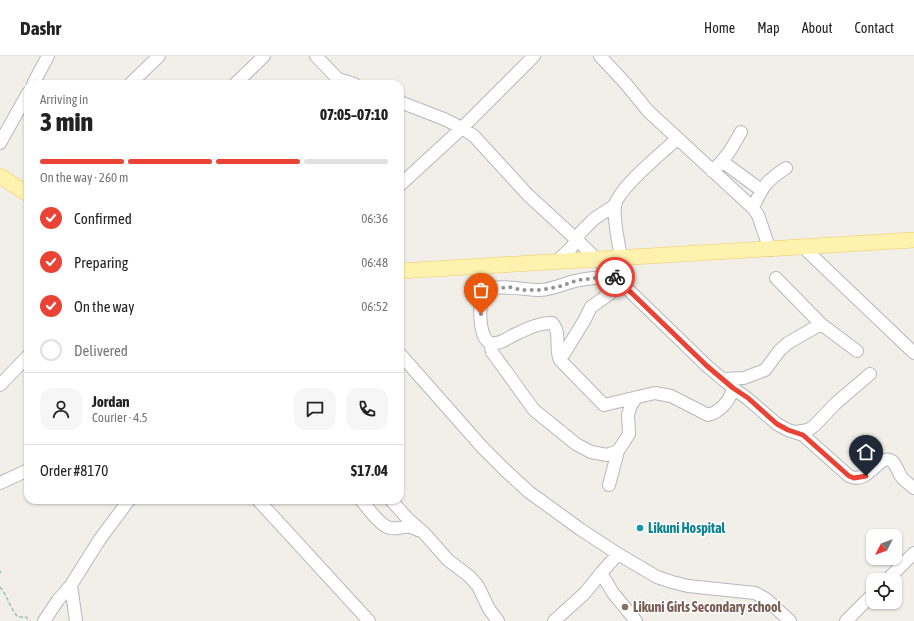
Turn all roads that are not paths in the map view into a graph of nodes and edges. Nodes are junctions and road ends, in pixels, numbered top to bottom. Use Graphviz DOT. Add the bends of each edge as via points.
graph roads {
  1 [pos="48,56"];
  2 [pos="159,56"];
  3 [pos="264,56"];
  4 [pos="316,56"];
  5 [pos="534,56"];
  6 [pos="600,56"];
  7 [pos="35,80"];
  8 [pos="134,80"];
  9 [pos="238,80"];
  10 [pos="341,80"];
  11 [pos="24,100"];
  12 [pos="404,104"];
  13 [pos="462,128"];
  14 [pos="741,132"];
  15 [pos="677,139"];
  16 [pos="0,143"];
  17 [pos="723,162"];
  18 [pos="786,168"];
  19 [pos="712,171"];
  20 [pos="0,176"];
  21 [pos="404,181"];
  22 [pos="761,190"];
  23 [pos="24,191"];
  24 [pos="615,205"];
  25 [pos="753,208"];
  26 [pos="577,240"];
  27 [pos="907,240"];
  28 [pos="803,247"];
  29 [pos="914,247"];
  30 [pos="770,250"];
  31 [pos="621,258"];
  32 [pos="597,260"];
  33 [pos="556,262"];
  34 [pos="404,271"];
  35 [pos="613,276"];
  36 [pos="776,278"];
  37 [pos="821,324"];
  38 [pos="490,343"];
  39 [pos="857,351"];
  40 [pos="914,353"];
  41 [pos="404,359"];
  42 [pos="24,360"];
  43 [pos="560,360"];
  44 [pos="870,374"];
  45 [pos="723,379"];
  46 [pos="0,385"];
  47 [pos="733,388"];
  48 [pos="637,397"];
  49 [pos="796,432"];
  50 [pos="618,451"];
  51 [pos="24,472"];
  52 [pos="0,483"];
  53 [pos="609,485"];
  54 [pos="914,488"];
  55 [pos="127,504"];
  56 [pos="262,504"];
  57 [pos="365,504"];
  58 [pos="395,504"];
  59 [pos="424,533"];
  60 [pos="618,554"];
  61 [pos="914,554"];
  62 [pos="601,573"];
  63 [pos="894,573"];
  64 [pos="71,585"];
  65 [pos="866,601"];
  66 [pos="44,621"];
  67 [pos="76,621"];
  68 [pos="369,621"];
  69 [pos="498,621"];
  70 [pos="554,621"];
  71 [pos="636,621"];
  72 [pos="790,621"];
  73 [pos="846,621"];
  1 -- 7 [label="street"];
  2 -- 8 [label="street"];
  3 -- 9 [label="street"];
  4 -- 10 [label="street"];
  5 -- 13 [label="street"];
  6 -- 15 [label="street" via="648,111"];
  11 -- 16 [label="street"];
  12 -- 13 [label="street"];
  13 -- 21 [label="street"];
  13 -- 26 [label="street" via="474,136 528,195"];
  14 -- 17 [label="street"];
  15 -- 19 [label="street"];
  15 -- 24 [label="street" via="626,187"];
  17 -- 19 [label="street"];
  17 -- 22 [label="street"];
  18 -- 22 [label="street" via="766,182"];
  19 -- 25 [label="street"];
  20 -- 23 [label="main road"];
  22 -- 25 [label="street"];
  24 -- 26 [label="street" via="594,219 580,232"];
  24 -- 31 [label="street"];
  25 -- 30 [label="street" via="758,215"];
  26 -- 32 [label="street"];
  26 -- 33 [label="street"];
  27 -- 28 [label="main road"];
  27 -- 29 [label="street"];
  28 -- 30 [label="main road"];
  28 -- 40 [label="street"];
  30 -- 31 [label="main road"];
  31 -- 32 [label="main road"];
  32 -- 33 [label="main road"];
  32 -- 35 [label="street"];
  33 -- 34 [label="main road"];
  35 -- 38 [label="street" via="578,280 541,290 509,287 487,290 480,300 483,335"];
  35 -- 43 [label="street" via="612,292 591,307"];
  35 -- 45 [label="street"];
  36 -- 37 [label="street"];
  37 -- 39 [label="street"];
  37 -- 45 [label="street" via="788,343 765,370 744,378"];
  38 -- 43 [label="street" via="498,343 516,334 552,323 556,327 557,355"];
  38 -- 50 [label="street" via="492,352 534,410 576,444 591,452 607,455"];
  41 -- 60 [label="street" via="506,471 554,511"];
  42 -- 46 [label="street"];
  43 -- 48 [label="street" via="604,405"];
  44 -- 49 [label="street" via="814,426"];
  45 -- 47 [label="street"];
  47 -- 48 [label="street" via="731,396 716,413 708,415 671,396 656,393"];
  47 -- 49 [label="street" via="777,424"];
  48 -- 50 [label="street" via="628,415 629,434"];
  49 -- 54 [label="street" via="803,435 849,476 866,476 883,461 888,460"];
  50 -- 53 [label="street"];
  51 -- 52 [label="street"];
  55 -- 64 [label="street" via="100,539"];
  56 -- 68 [label="street"];
  57 -- 59 [label="street" via="383,525 390,528 412,527"];
  58 -- 59 [label="street"];
  59 -- 69 [label="street" via="448,560 478,586"];
  60 -- 62 [label="street"];
  60 -- 72 [label="street" via="657,577 672,582 755,593 766,599"];
  61 -- 63 [label="street"];
  62 -- 70 [label="street" via="585,594"];
  62 -- 71 [label="street" via="613,593"];
  64 -- 66 [label="street"];
  64 -- 67 [label="street"];
  65 -- 73 [label="street"];
}
